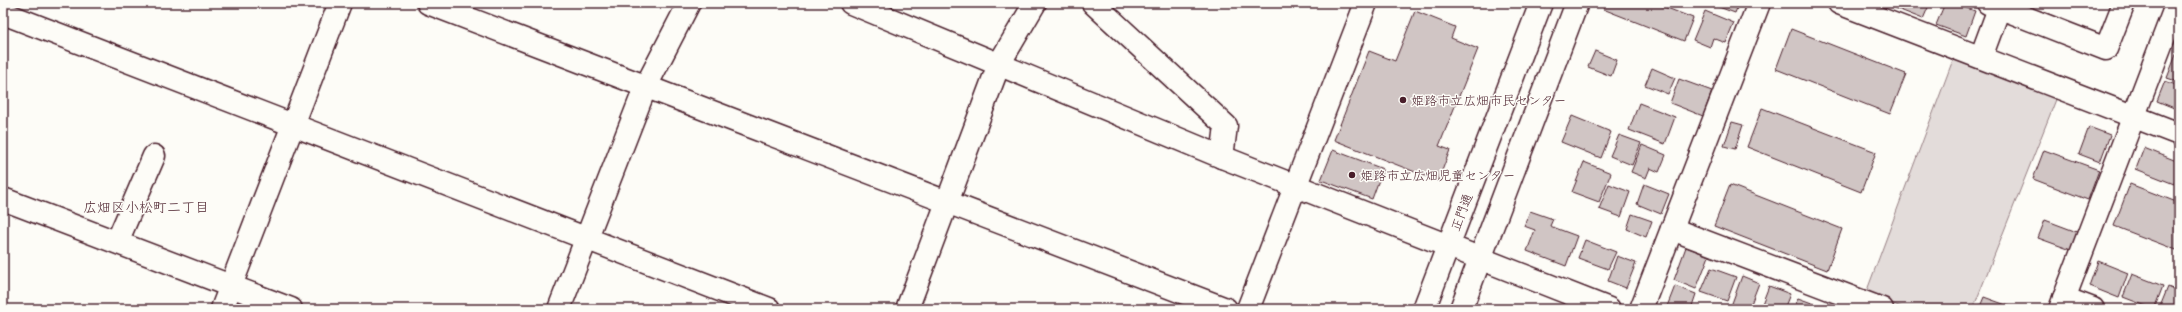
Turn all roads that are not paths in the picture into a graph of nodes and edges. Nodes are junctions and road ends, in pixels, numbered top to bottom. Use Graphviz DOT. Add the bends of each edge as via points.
graph roads {
  1 [pos="4,3"];
  2 [pos="340,3"];
  3 [pos="428,3"];
  4 [pos="689,3"];
  5 [pos="851,3"];
  6 [pos="1034,3"];
  7 [pos="1093,3"];
  8 [pos="1366,3"];
  9 [pos="1541,3"];
  10 [pos="1577,3"];
  11 [pos="1759,3"];
  12 [pos="1839,3"];
  13 [pos="2124,3"];
  14 [pos="2177,3"];
  15 [pos="1996,4"];
  16 [pos="3,6"];
  17 [pos="3,13"];
  18 [pos="2173,28"];
  19 [pos="1981,57"];
  20 [pos="999,64"];
  21 [pos="645,88"];
  22 [pos="2133,116"];
  23 [pos="294,125"];
  24 [pos="2179,134"];
  25 [pos="154,156"];
  26 [pos="1222,157"];
  27 [pos="1296,184"];
  28 [pos="3,199"];
  29 [pos="946,202"];
  30 [pos="1672,230"];
  31 [pos="586,239"];
  32 [pos="117,242"];
  33 [pos="1448,246"];
  34 [pos="1480,259"];
  35 [pos="231,286"];
  36 [pos="2062,303"];
  37 [pos="222,309"];
  38 [pos="291,309"];
  39 [pos="559,309"];
  40 [pos="769,309"];
  41 [pos="907,309"];
  42 [pos="1226,309"];
  43 [pos="1248,309"];
  44 [pos="1424,309"];
  45 [pos="1461,309"];
  46 [pos="1609,309"];
  47 [pos="1641,309"];
  48 [pos="1882,309"];
  49 [pos="2093,309"];
  1 -- 16 [label="street"];
  2 -- 23 [label="street"];
  3 -- 21 [label="street"];
  4 -- 21 [label="street"];
  5 -- 20 [label="street"];
  6 -- 20 [label="street"];
  7 -- 26 [label="street" via="1226,126"];
  8 -- 27 [label="street"];
  9 -- 33 [label="street, 正門通"];
  10 -- 34 [label="street"];
  11 -- 30 [label="street"];
  12 -- 19 [label="street"];
  13 -- 15 [label="street" via="2106,49"];
  14 -- 18 [label="street"];
  15 -- 19 [label="street"];
  17 -- 23 [label="street"];
  18 -- 22 [label="street"];
  19 -- 22 [label="street"];
  20 -- 26 [label="street"];
  20 -- 29 [label="street"];
  21 -- 29 [label="street"];
  21 -- 31 [label="street"];
  22 -- 24 [label="street"];
  22 -- 36 [label="street"];
  23 -- 31 [label="street"];
  23 -- 35 [label="street"];
  25 -- 32 [label="street"];
  26 -- 27 [label="street"];
  27 -- 33 [label="street"];
  27 -- 43 [label="street"];
  28 -- 32 [label="street"];
  29 -- 41 [label="street"];
  29 -- 42 [label="street"];
  30 -- 47 [label="street"];
  30 -- 48 [label="street"];
  31 -- 39 [label="street"];
  31 -- 40 [label="street"];
  32 -- 35 [label="street"];
  33 -- 34 [label="street"];
  33 -- 44 [label="street, 正門通"];
  34 -- 45 [label="street"];
  34 -- 46 [label="street"];
  35 -- 37 [label="street"];
  35 -- 38 [label="street"];
  36 -- 49 [label="street"];
}
